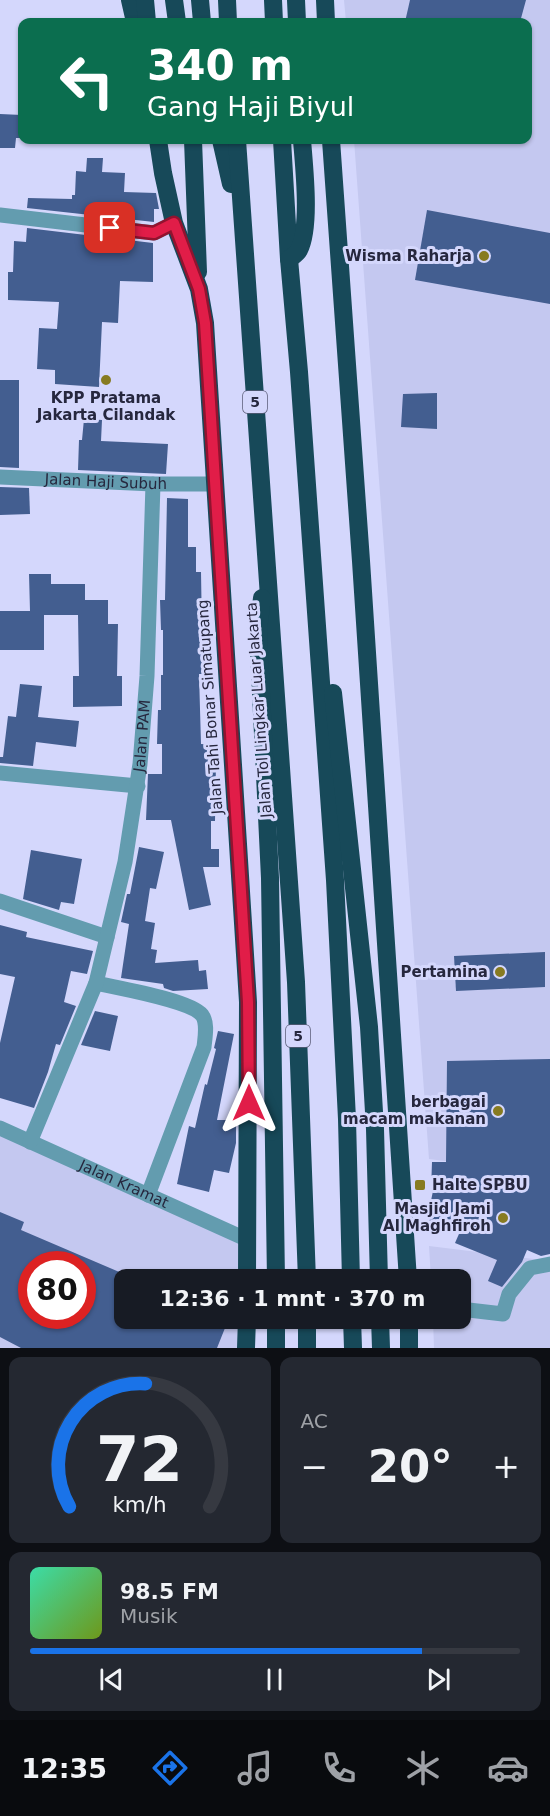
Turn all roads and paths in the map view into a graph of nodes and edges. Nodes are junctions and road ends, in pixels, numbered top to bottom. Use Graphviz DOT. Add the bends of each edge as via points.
graph roads {
  1 [pos="130,0"];
  2 [pos="145,0"];
  3 [pos="174,0"];
  4 [pos="200,0"];
  5 [pos="227,0"];
  6 [pos="273,0"];
  7 [pos="296,0"];
  8 [pos="325,0"];
  9 [pos="134,18"];
  10 [pos="147,18"];
  11 [pos="176,18"];
  12 [pos="202,18"];
  13 [pos="228,18"];
  14 [pos="274,18"];
  15 [pos="297,18"];
  16 [pos="326,18"];
  17 [pos="159,144"];
  18 [pos="193,144"];
  19 [pos="222,144"];
  20 [pos="237,144"];
  21 [pos="282,144"];
  22 [pos="302,144"];
  23 [pos="331,144"];
  24 [pos="0,215"];
  25 [pos="174,223"];
  26 [pos="243,230"];
  27 [pos="289,259"];
  28 [pos="199,289"];
  29 [pos="0,477"];
  30 [pos="153,484"];
  31 [pos="213,484"];
  32 [pos="268,575"];
  33 [pos="316,630"];
  34 [pos="0,773"];
  35 [pos="138,786"];
  36 [pos="0,900"];
  37 [pos="107,938"];
  38 [pos="96,983"];
  39 [pos="0,1128"];
  40 [pos="30,1142"];
  41 [pos="148,1195"];
  42 [pos="248,1240"];
  43 [pos="550,1264"];
  44 [pos="247,1269"];
  45 [pos="276,1269"];
  46 [pos="307,1269"];
  47 [pos="351,1269"];
  48 [pos="379,1269"];
  49 [pos="407,1269"];
  50 [pos="471,1310"];
  51 [pos="247,1329"];
  52 [pos="276,1329"];
  53 [pos="307,1329"];
  54 [pos="352,1329"];
  55 [pos="380,1329"];
  56 [pos="409,1329"];
  57 [pos="246,1348"];
  58 [pos="276,1348"];
  59 [pos="307,1348"];
  60 [pos="353,1348"];
  61 [pos="381,1348"];
  62 [pos="410,1348"];
  1 -- 9 [label="highway"];
  2 -- 10 [label="highway"];
  3 -- 11 [label="highway"];
  4 -- 12 [label="highway"];
  5 -- 13 [label="highway"];
  6 -- 14 [label="highway"];
  7 -- 15 [label="highway"];
  8 -- 16 [label="highway"];
  17 -- 25 [label="highway, Jalan Tahi Bonar Simatupang"];
  18 -- 28 [label="highway"];
  19 -- 26 [label="highway"];
  20 -- 26 [label="highway, Jalan Tol Lingkar Luar Jakarta / 5"];
  21 -- 27 [label="highway"];
  22 -- 27 [label="highway" via="304,228 299,250"];
  23 -- 49 [label="highway"];
  24 -- 25 [label="street" via="154,233"];
  25 -- 28 [label="highway, Jalan Tahi Bonar Simatupang"];
  26 -- 32 [label="highway, Jalan Tol Lingkar Luar Jakarta / 5"];
  27 -- 33 [label="highway"];
  28 -- 31 [label="highway, Jalan Tahi Bonar Simatupang" via="205,323"];
  29 -- 30 [label="street, Jalan Haji Subuh"];
  30 -- 31 [label="street, Jalan Haji Subuh"];
  30 -- 35 [label="street, Jalan PAM" via="147,676"];
  31 -- 42 [label="highway, Jalan Tahi Bonar Simatupang" via="248,1002"];
  32 -- 45 [label="highway" via="258,631 270,878"];
  32 -- 46 [label="highway, Jalan Tol Lingkar Luar Jakarta / 5" via="296,982"];
  33 -- 47 [label="highway" via="338,926"];
  33 -- 48 [label="highway" via="332,686 369,1027"];
  34 -- 35 [label="street"];
  35 -- 37 [label="street, Jalan PAM"];
  36 -- 37 [label="street"];
  37 -- 38 [label="street, Jalan PAM"];
  38 -- 40 [label="street, Jalan PAM"];
  38 -- 41 [label="street" via="190,1006 202,1016 206,1029 204,1047"];
  39 -- 40 [label="street, Jalan Kramat"];
  40 -- 41 [label="street, Jalan Kramat"];
  41 -- 42 [label="street, Jalan Kramat"];
  42 -- 44 [label="highway, Jalan Tahi Bonar Simatupang"];
  43 -- 50 [label="street" via="530,1268 509,1294 503,1314"];
  51 -- 57 [label="highway"];
  52 -- 58 [label="highway"];
  53 -- 59 [label="highway"];
  54 -- 60 [label="highway"];
  55 -- 61 [label="highway"];
  56 -- 62 [label="highway"];
}
